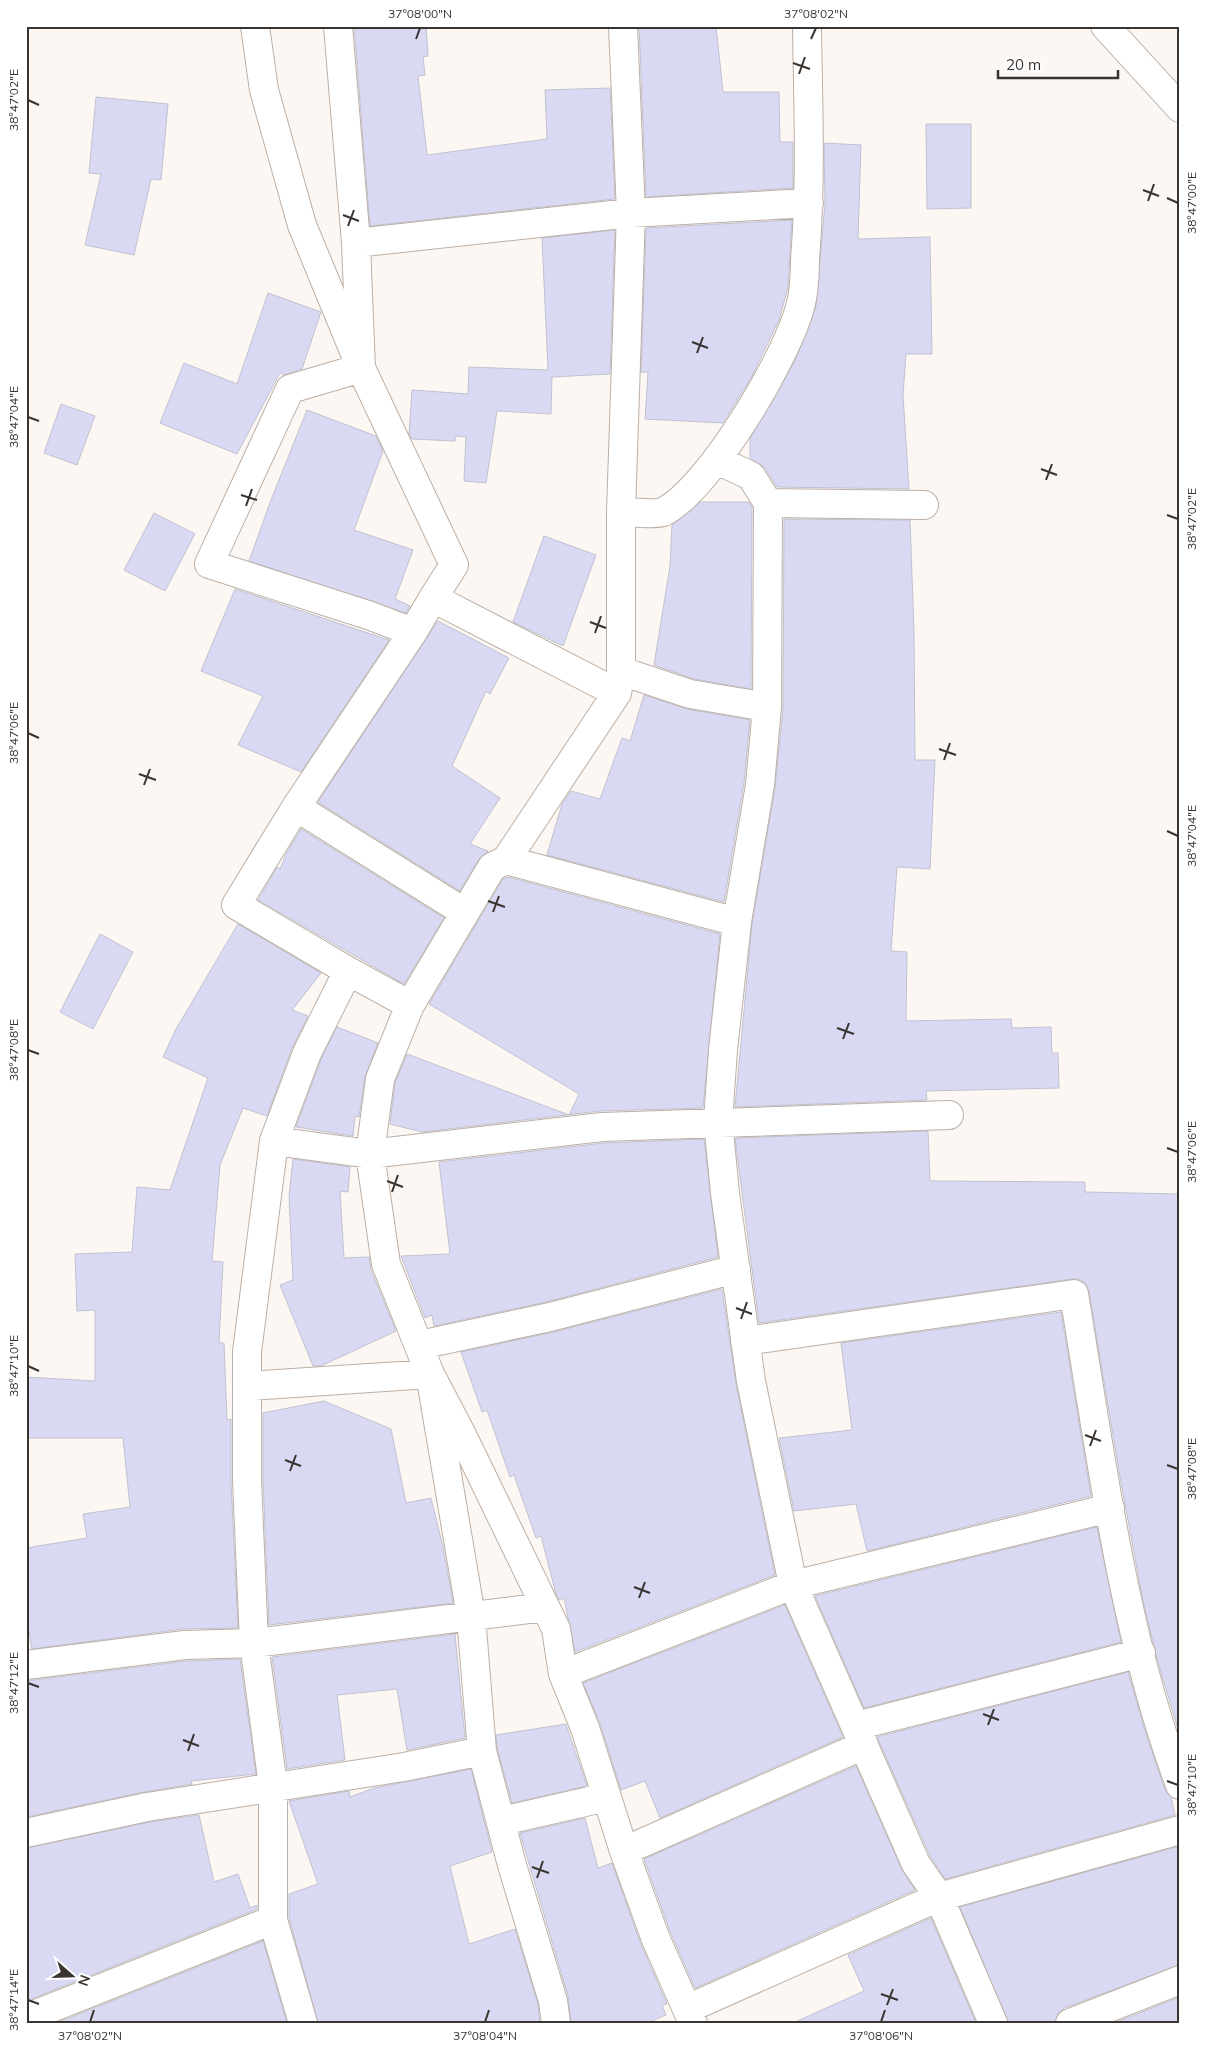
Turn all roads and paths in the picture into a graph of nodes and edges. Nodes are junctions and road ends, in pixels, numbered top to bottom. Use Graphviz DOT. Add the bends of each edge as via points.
graph roads {
  1 [pos="255,26"];
  2 [pos="338,26"];
  3 [pos="623,26"];
  4 [pos="807,26"];
  5 [pos="1105,26"];
  6 [pos="1180,108"];
  7 [pos="809,203"];
  8 [pos="631,213"];
  9 [pos="356,243"];
  10 [pos="361,368"];
  11 [pos="717,460"];
  12 [pos="768,503"];
  13 [pos="924,505"];
  14 [pos="621,512"];
  15 [pos="433,598"];
  16 [pos="413,632"];
  17 [pos="619,682"];
  18 [pos="767,707"];
  19 [pos="296,807"];
  20 [pos="506,860"];
  21 [pos="464,912"];
  22 [pos="737,922"];
  23 [pos="348,971"];
  24 [pos="410,1005"];
  25 [pos="950,1114"];
  26 [pos="718,1121"];
  27 [pos="274,1141"];
  28 [pos="370,1154"];
  29 [pos="736,1269"];
  30 [pos="746,1341"];
  31 [pos="420,1345"];
  32 [pos="430,1374"];
  33 [pos="248,1386"];
  34 [pos="1110,1508"];
  35 [pos="793,1585"];
  36 [pos="545,1607"];
  37 [pos="471,1616"];
  38 [pos="254,1643"];
  39 [pos="1141,1653"];
  40 [pos="26,1664"];
  41 [pos="563,1674"];
  42 [pos="860,1736"];
  43 [pos="482,1751"];
  44 [pos="1180,1785"];
  45 [pos="273,1786"];
  46 [pos="606,1796"];
  47 [pos="502,1821"];
  48 [pos="1180,1830"];
  49 [pos="26,1834"];
  50 [pos="624,1851"];
  51 [pos="939,1897"];
  52 [pos="273,1920"];
  53 [pos="1180,1980"];
  54 [pos="690,2016"];
  55 [pos="26,2018"];
  56 [pos="303,2023"];
  57 [pos="556,2023"];
  58 [pos="993,2023"];
  59 [pos="1070,2023"];
  1 -- 10 [label="street" via="264,90 302,226"];
  2 -- 9 [label="street"];
  3 -- 8 [label="street"];
  4 -- 7 [label="street"];
  5 -- 6 [label="street"];
  7 -- 8 [label="street"];
  7 -- 11 [label="street" via="802,303 759,394"];
  8 -- 9 [label="street"];
  8 -- 14 [label="street"];
  9 -- 10 [label="street"];
  10 -- 15 [label="street" via="454,564"];
  10 -- 16 [label="street" via="290,389 209,564"];
  11 -- 12 [label="street" via="751,476"];
  11 -- 14 [label="street" via="694,486 662,512"];
  12 -- 13 [label="street"];
  12 -- 18 [label="street"];
  14 -- 17 [label="street"];
  15 -- 16 [label="street"];
  15 -- 17 [label="street"];
  16 -- 19 [label="street"];
  17 -- 18 [label="street"];
  17 -- 20 [label="street"];
  18 -- 22 [label="street" via="760,785"];
  19 -- 21 [label="street"];
  19 -- 23 [label="street" via="236,905"];
  20 -- 21 [label="street" via="492,867"];
  20 -- 22 [label="street"];
  21 -- 24 [label="street"];
  22 -- 26 [label="street"];
  23 -- 24 [label="street"];
  23 -- 27 [label="street" via="307,1053"];
  24 -- 28 [label="street" via="380,1079"];
  25 -- 26 [label="street"];
  26 -- 28 [label="street" via="602,1126"];
  26 -- 29 [label="street" via="724,1193"];
  27 -- 28 [label="street"];
  27 -- 33 [label="street" via="247,1352"];
  28 -- 31 [label="street" via="386,1264"];
  29 -- 30 [label="street"];
  29 -- 31 [label="street" via="550,1317"];
  30 -- 34 [label="street" via="1074,1294"];
  30 -- 35 [label="street" via="751,1381"];
  31 -- 32 [label="street"];
  32 -- 33 [label="street"];
  32 -- 36 [label="street"];
  32 -- 37 [label="street"];
  33 -- 38 [label="street" via="247,1480"];
  34 -- 35 [label="street"];
  34 -- 39 [label="street"];
  35 -- 41 [label="street"];
  35 -- 42 [label="street"];
  36 -- 37 [label="street"];
  36 -- 41 [label="street" via="556,1629"];
  37 -- 38 [label="street"];
  37 -- 43 [label="street"];
  38 -- 40 [label="street" via="185,1645"];
  38 -- 45 [label="street"];
  39 -- 42 [label="street"];
  39 -- 44 [label="street" via="1160,1727"];
  41 -- 46 [label="street" via="585,1728"];
  42 -- 50 [label="street"];
  42 -- 51 [label="street" via="916,1864"];
  43 -- 45 [label="street" via="404,1767"];
  43 -- 47 [label="street"];
  45 -- 49 [label="street" via="147,1807"];
  45 -- 52 [label="street"];
  46 -- 47 [label="street"];
  46 -- 50 [label="street"];
  47 -- 57 [label="street" via="553,2001"];
  48 -- 51 [label="street"];
  50 -- 54 [label="street" via="654,1936"];
  51 -- 54 [label="street"];
  51 -- 58 [label="street"];
  52 -- 55 [label="street"];
  52 -- 56 [label="street"];
  53 -- 59 [label="street"];
}
